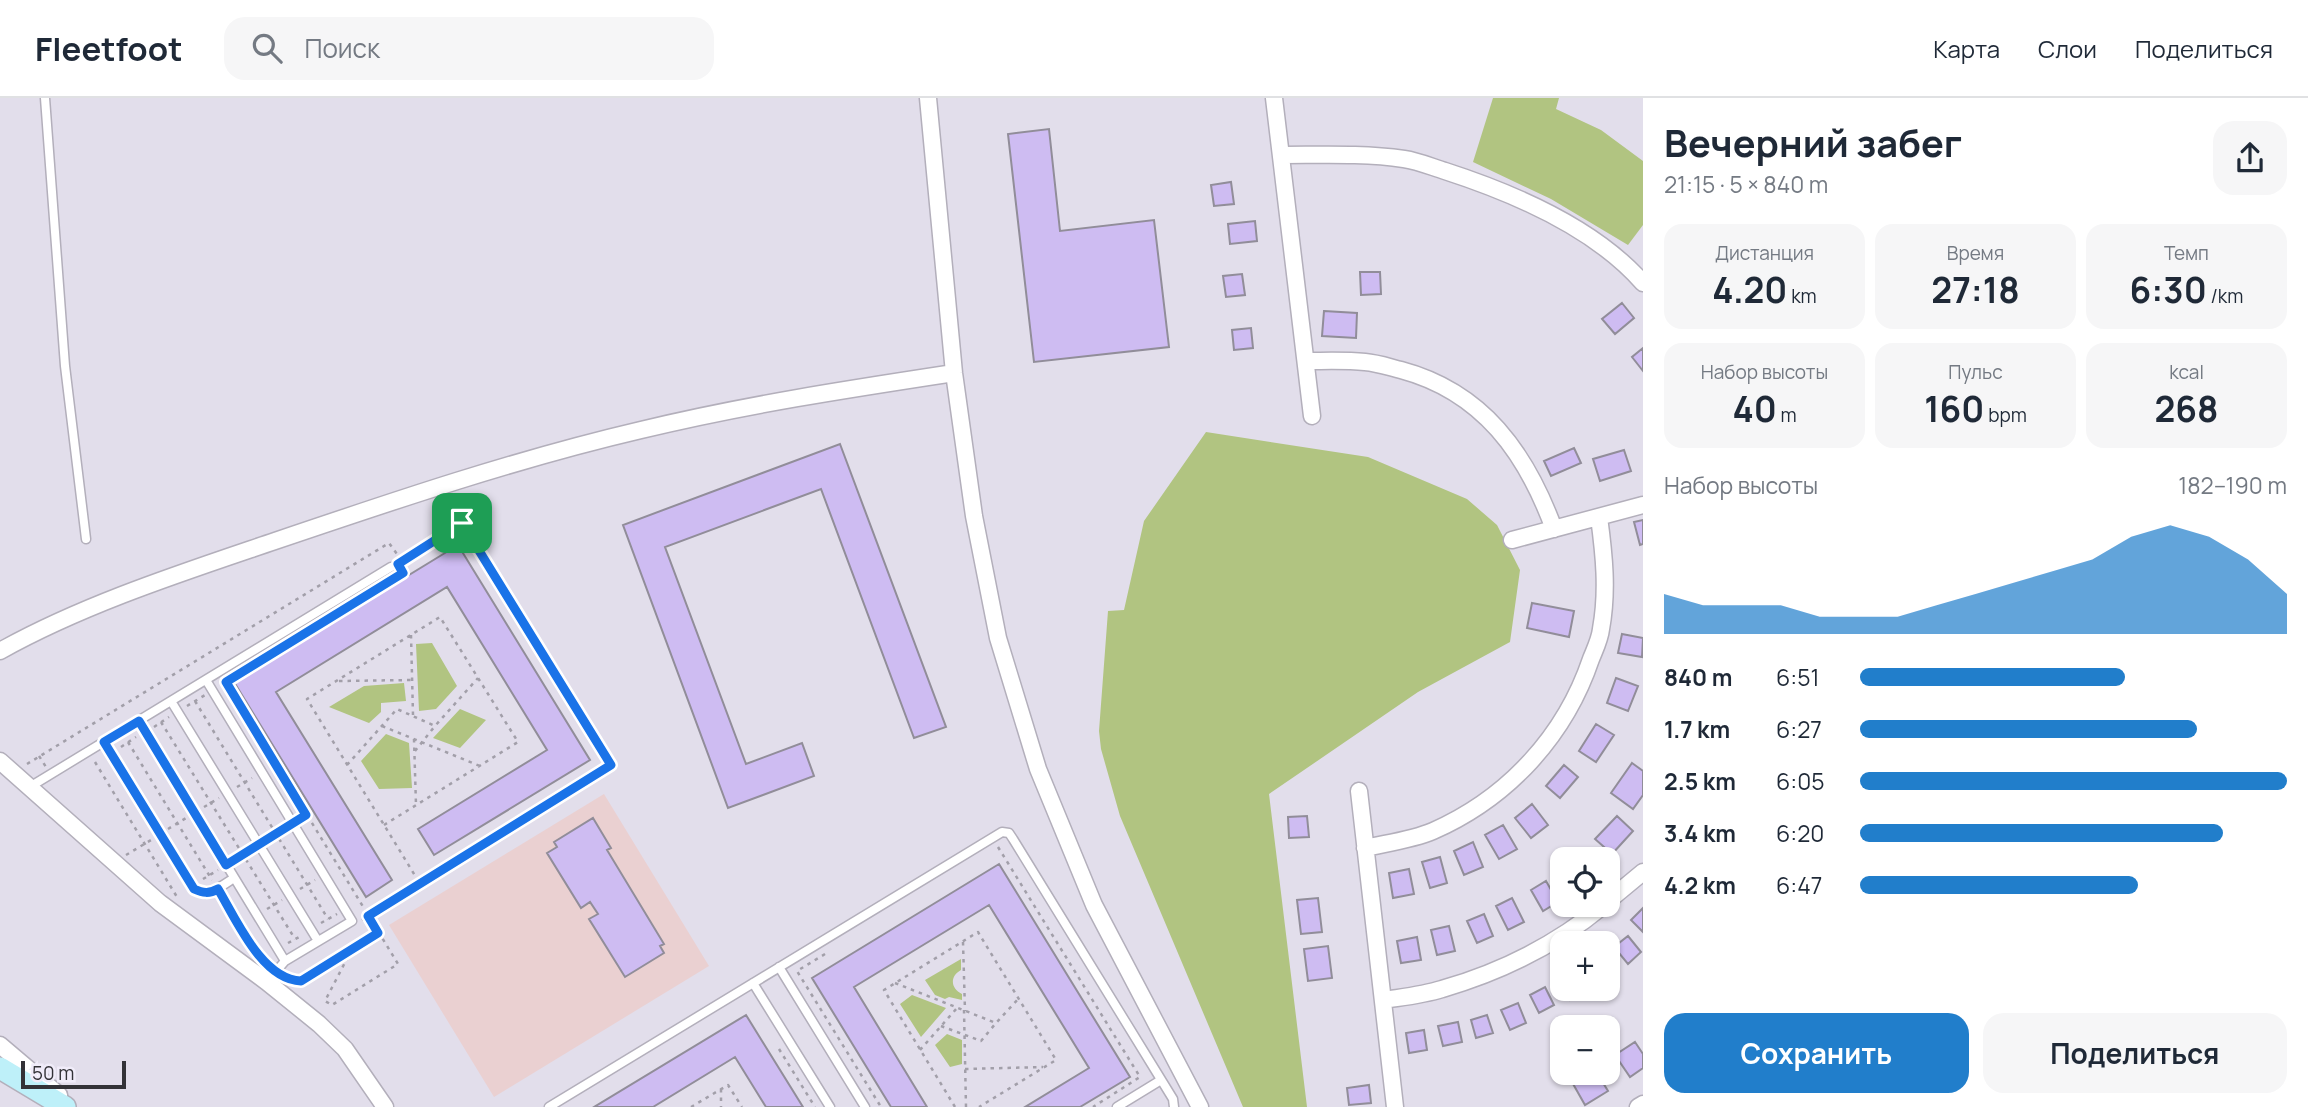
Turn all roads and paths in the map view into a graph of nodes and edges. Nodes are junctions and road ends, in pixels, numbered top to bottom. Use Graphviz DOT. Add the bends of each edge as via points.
graph roads {
  1 [pos="45,98"];
  2 [pos="928,98"];
  3 [pos="1274,98"];
  4 [pos="1281,155"];
  5 [pos="1643,283"];
  6 [pos="1306,361"];
  7 [pos="954,373"];
  8 [pos="1312,416"];
  9 [pos="444,484"];
  10 [pos="1643,505"];
  11 [pos="1599,517"];
  12 [pos="462,523"];
  13 [pos="1554,529"];
  14 [pos="86,539"];
  15 [pos="1512,540"];
  16 [pos="402,561"];
  17 [pos="391,567"];
  18 [pos="403,573"];
  19 [pos="411,635"];
  20 [pos="0,651"];
  21 [pos="255,664"];
  22 [pos="478,678"];
  23 [pos="206,680"];
  24 [pos="412,680"];
  25 [pos="335,681"];
  26 [pos="171,701"];
  27 [pos="195,701"];
  28 [pos="414,717"];
  29 [pos="139,721"];
  30 [pos="161,722"];
  31 [pos="382,726"];
  32 [pos="435,726"];
  33 [pos="414,739"];
  34 [pos="104,742"];
  35 [pos="423,742"];
  36 [pos="128,743"];
  37 [pos="414,752"];
  38 [pos="95,762"];
  39 [pos="347,765"];
  40 [pos="480,766"];
  41 [pos="6,767"];
  42 [pos="29,788"];
  43 [pos="1359,791"];
  44 [pos="416,806"];
  45 [pos="306,815"];
  46 [pos="292,823"];
  47 [pos="384,825"];
  48 [pos="276,834"];
  49 [pos="258,844"];
  50 [pos="1365,848"];
  51 [pos="242,854"];
  52 [pos="988,854"];
  53 [pos="226,865"];
  54 [pos="1643,872"];
  55 [pos="209,875"];
  56 [pos="234,878"];
  57 [pos="420,884"];
  58 [pos="192,885"];
  59 [pos="218,889"];
  60 [pos="1620,891"];
  61 [pos="176,895"];
  62 [pos="183,907"];
  63 [pos="368,916"];
  64 [pos="1590,917"];
  65 [pos="328,919"];
  66 [pos="352,922"];
  67 [pos="378,933"];
  68 [pos="295,939"];
  69 [pos="318,941"];
  70 [pos="963,942"];
  71 [pos="352,949"];
  72 [pos="833,949"];
  73 [pos="285,961"];
  74 [pos="779,967"];
  75 [pos="271,977"];
  76 [pos="753,983"];
  77 [pos="895,983"];
  78 [pos="1019,998"];
  79 [pos="1384,1000"];
  80 [pos="957,1008"];
  81 [pos="964,1011"];
  82 [pos="996,1023"];
  83 [pos="941,1026"];
  84 [pos="964,1035"];
  85 [pos="790,1042"];
  86 [pos="0,1045"];
  87 [pos="920,1050"];
  88 [pos="1045,1067"];
  89 [pos="0,1068"];
  90 [pos="965,1069"];
  91 [pos="1161,1080"];
  92 [pos="721,1089"];
  93 [pos="1643,1104"];
  94 [pos="65,1107"];
  95 [pos="75,1107"];
  96 [pos="385,1107"];
  97 [pos="550,1107"];
  98 [pos="691,1107"];
  99 [pos="721,1107"];
  100 [pos="742,1107"];
  101 [pos="815,1107"];
  102 [pos="830,1107"];
  103 [pos="865,1107"];
  104 [pos="881,1107"];
  105 [pos="955,1107"];
  106 [pos="966,1107"];
  107 [pos="979,1107"];
  108 [pos="1093,1107"];
  109 [pos="1117,1107"];
  110 [pos="1174,1107"];
  111 [pos="1200,1107"];
  112 [pos="1395,1107"];
  113 [pos="1638,1107"];
  1 -- 14 [label="lane" via="65,366"];
  2 -- 7 [label="street"];
  3 -- 4 [label="street"];
  4 -- 5 [label="street" via="1405,159 1474,180 1528,202 1583,233"];
  4 -- 6 [label="street"];
  6 -- 8 [label="street"];
  6 -- 13 [label="street" via="1367,362 1417,374 1460,394 1493,423 1522,458"];
  7 -- 9 [label="street" via="796,397 639,430"];
  7 -- 111 [label="street" via="974,516 998,638 1038,769 1094,905"];
  9 -- 12 [label="path" via="466,521"];
  9 -- 20 [label="street" via="149,584"];
  10 -- 11 [label="street"];
  11 -- 13 [label="street"];
  11 -- 50 [label="street" via="1606,585 1601,631 1583,684 1553,735 1518,776 1474,810 1430,832"];
  12 -- 16 [label="path"];
  12 -- 57 [label="path" via="611,765"];
  13 -- 15 [label="street"];
  16 -- 18 [label="path" via="398,564"];
  16 -- 41 [label="path" via="389,543"];
  17 -- 23 [label="lane"];
  19 -- 22 [label="path" via="440,617"];
  19 -- 24 [label="path"];
  19 -- 25 [label="path"];
  21 -- 45 [label="path" via="226,682"];
  22 -- 32 [label="path"];
  22 -- 40 [label="path" via="517,743"];
  23 -- 26 [label="lane"];
  23 -- 46 [label="lane"];
  24 -- 25 [label="path"];
  24 -- 28 [label="path"];
  25 -- 39 [label="path" via="307,699"];
  26 -- 29 [label="lane"];
  26 -- 49 [label="lane"];
  27 -- 48 [label="path"];
  28 -- 31 [label="path" via="397,709"];
  28 -- 32 [label="path"];
  29 -- 34 [label="lane"];
  29 -- 53 [label="lane"];
  30 -- 51 [label="path"];
  31 -- 33 [label="path"];
  31 -- 39 [label="path"];
  32 -- 35 [label="path"];
  33 -- 35 [label="path"];
  33 -- 37 [label="path"];
  34 -- 42 [label="lane"];
  34 -- 58 [label="lane"];
  35 -- 37 [label="path"];
  35 -- 40 [label="path"];
  36 -- 55 [label="path"];
  37 -- 44 [label="path"];
  38 -- 61 [label="path"];
  39 -- 47 [label="path"];
  40 -- 44 [label="path"];
  41 -- 42 [label="street"];
  42 -- 75 [label="street" via="160,903"];
  43 -- 50 [label="street"];
  44 -- 47 [label="path"];
  45 -- 46 [label="path"];
  45 -- 63 [label="path"];
  46 -- 48 [label="path"];
  46 -- 66 [label="lane"];
  47 -- 57 [label="path"];
  48 -- 49 [label="path"];
  48 -- 65 [label="path"];
  49 -- 51 [label="path"];
  49 -- 69 [label="lane"];
  50 -- 79 [label="street"];
  51 -- 53 [label="path"];
  51 -- 68 [label="path"];
  52 -- 108 [label="path" via="1000,847 1140,1077"];
  53 -- 55 [label="path"];
  53 -- 56 [label="lane"];
  54 -- 60 [label="street"];
  55 -- 58 [label="path"];
  55 -- 59 [label="path"];
  56 -- 59 [label="lane"];
  56 -- 73 [label="lane"];
  57 -- 63 [label="path"];
  58 -- 59 [label="lane" via="202,892"];
  58 -- 61 [label="path"];
  59 -- 75 [label="path"];
  61 -- 62 [label="path"];
  63 -- 66 [label="path"];
  63 -- 67 [label="path"];
  64 -- 79 [label="street" via="1513,964 1441,990"];
  66 -- 69 [label="lane"];
  67 -- 71 [label="path"];
  67 -- 71 [label="path" via="398,964 332,1005 325,1001"];
  69 -- 73 [label="lane"];
  70 -- 77 [label="path"];
  70 -- 78 [label="path" via="978,932"];
  70 -- 81 [label="path"];
  71 -- 75 [label="path" via="301,981"];
  72 -- 104 [label="path" via="797,971"];
  73 -- 75 [label="lane"];
  74 -- 76 [label="lane"];
  74 -- 91 [label="lane" via="996,835 1009,834"];
  74 -- 103 [label="lane"];
  75 -- 96 [label="street" via="345,1049"];
  76 -- 85 [label="lane"];
  76 -- 97 [label="lane"];
  77 -- 80 [label="path"];
  77 -- 87 [label="path" via="884,990"];
  78 -- 82 [label="path"];
  78 -- 88 [label="path" via="1056,1060"];
  79 -- 112 [label="street"];
  80 -- 81 [label="path"];
  80 -- 83 [label="path"];
  81 -- 82 [label="path"];
  81 -- 84 [label="path"];
  82 -- 84 [label="path" via="981,1041"];
  83 -- 84 [label="path"];
  83 -- 87 [label="path"];
  84 -- 90 [label="path"];
  85 -- 101 [label="path" via="779,1049"];
  85 -- 102 [label="lane"];
  86 -- 95 [label="street"];
  87 -- 105 [label="path"];
  88 -- 90 [label="path"];
  88 -- 107 [label="path"];
  89 -- 94 [label="street"];
  90 -- 106 [label="path"];
  91 -- 109 [label="lane"];
  91 -- 110 [label="lane"];
  92 -- 98 [label="path"];
  92 -- 99 [label="path"];
  92 -- 100 [label="path" via="728,1084"];
  93 -- 113 [label="street"];
}
